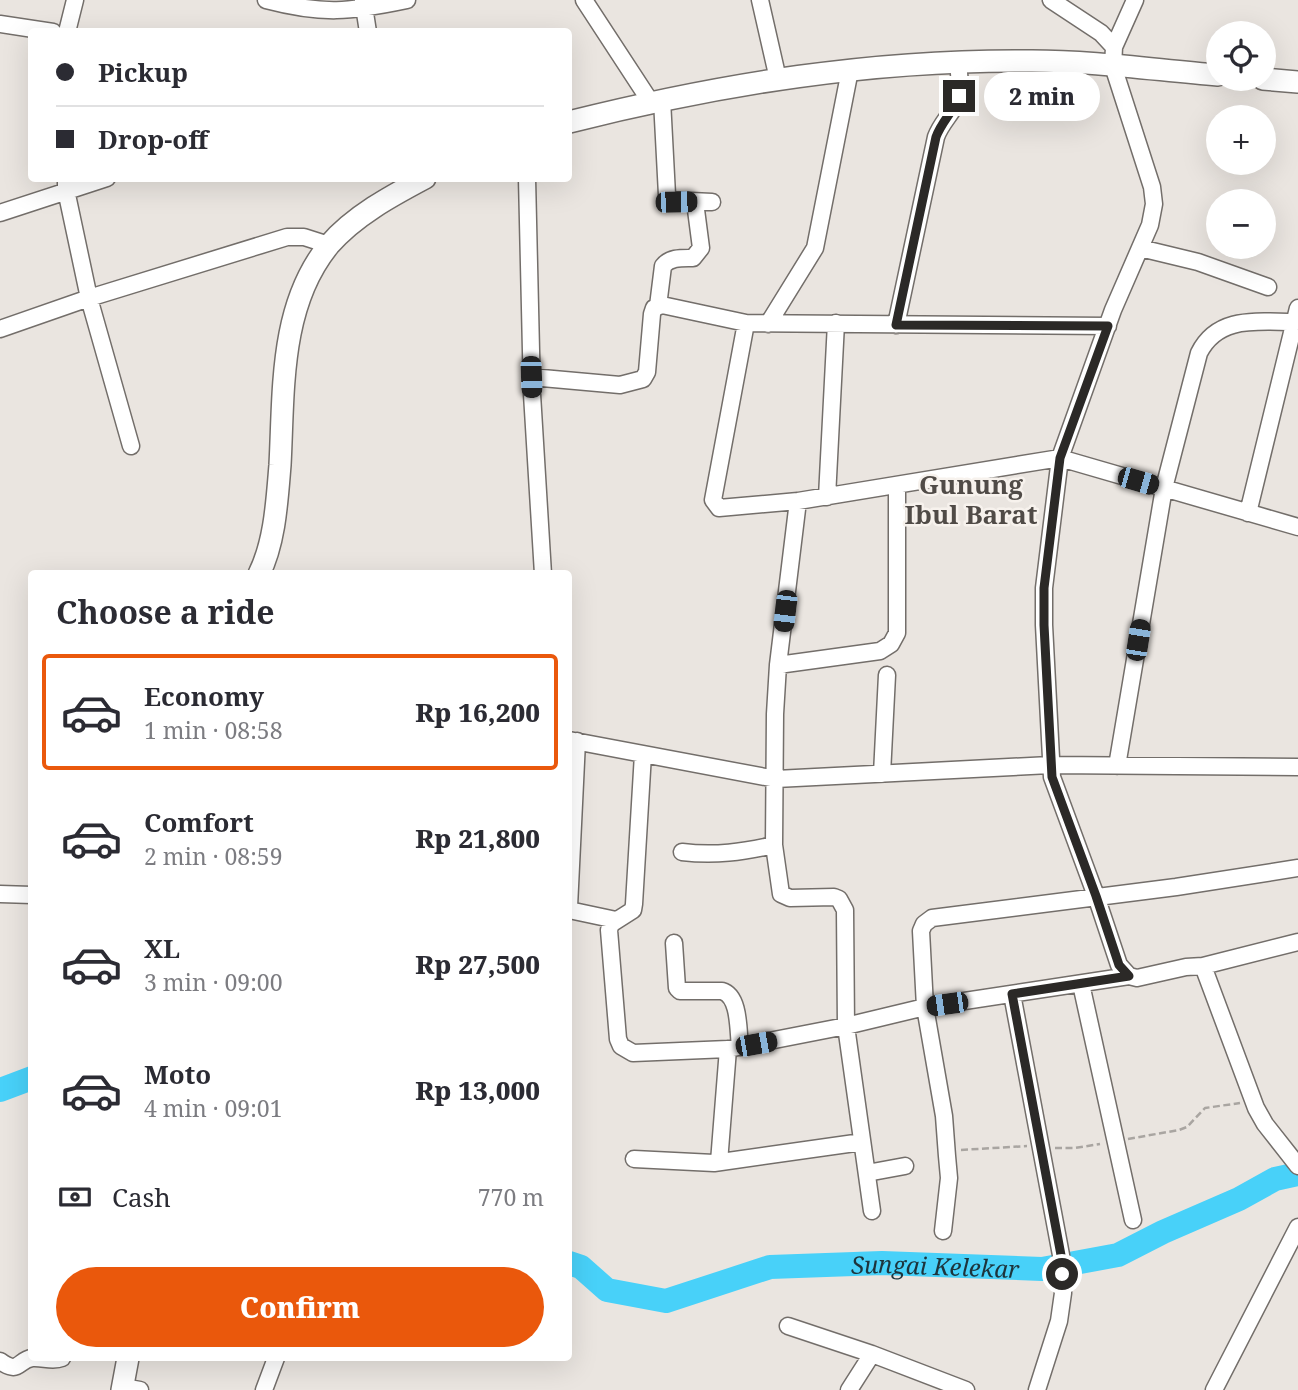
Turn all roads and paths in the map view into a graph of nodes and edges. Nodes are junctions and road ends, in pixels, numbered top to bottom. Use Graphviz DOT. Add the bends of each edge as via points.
graph roads {
  1 [pos="75,0"];
  2 [pos="266,0"];
  3 [pos="407,0"];
  4 [pos="584,0"];
  5 [pos="760,0"];
  6 [pos="1052,0"];
  7 [pos="1135,0"];
  8 [pos="363,5"];
  9 [pos="0,24"];
  10 [pos="28,28"];
  11 [pos="68,28"];
  12 [pos="367,28"];
  13 [pos="1114,57"];
  14 [pos="958,62"];
  15 [pos="850,70"];
  16 [pos="1206,73"];
  17 [pos="778,79"];
  18 [pos="1276,80"];
  19 [pos="1298,82"];
  20 [pos="656,101"];
  21 [pos="572,121"];
  22 [pos="527,182"];
  23 [pos="66,184"];
  24 [pos="397,186"];
  25 [pos="0,213"];
  26 [pos="329,245"];
  27 [pos="1140,248"];
  28 [pos="1268,288"];
  29 [pos="89,298"];
  30 [pos="658,306"];
  31 [pos="1296,314"];
  32 [pos="746,323"];
  33 [pos="836,323"];
  34 [pos="768,324"];
  35 [pos="896,325"];
  36 [pos="1108,326"];
  37 [pos="0,329"];
  38 [pos="531,377"];
  39 [pos="131,446"];
  40 [pos="1060,458"];
  41 [pos="897,486"];
  42 [pos="1164,488"];
  43 [pos="827,497"];
  44 [pos="798,501"];
  45 [pos="1248,513"];
  46 [pos="1298,527"];
  47 [pos="260,570"];
  48 [pos="543,570"];
  49 [pos="778,665"];
  50 [pos="887,674"];
  51 [pos="573,741"];
  52 [pos="643,754"];
  53 [pos="1050,765"];
  54 [pos="1117,766"];
  55 [pos="1298,766"];
  56 [pos="882,774"];
  57 [pos="776,779"];
  58 [pos="572,783"];
  59 [pos="774,845"];
  60 [pos="682,852"];
  61 [pos="1298,868"];
  62 [pos="0,894"];
  63 [pos="28,895"];
  64 [pos="1096,896"];
  65 [pos="572,909"];
  66 [pos="616,920"];
  67 [pos="1298,942"];
  68 [pos="674,943"];
  69 [pos="1203,966"];
  70 [pos="1129,976"];
  71 [pos="1081,984"];
  72 [pos="1012,994"];
  73 [pos="925,1007"];
  74 [pos="846,1026"];
  75 [pos="734,1048"];
  76 [pos="862,1142"];
  77 [pos="634,1159"];
  78 [pos="719,1162"];
  79 [pos="905,1166"];
  80 [pos="1298,1166"];
  81 [pos="866,1173"];
  82 [pos="872,1211"];
  83 [pos="1133,1220"];
  84 [pos="1298,1227"];
  85 [pos="943,1231"];
  86 [pos="788,1326"];
  87 [pos="872,1354"];
  88 [pos="0,1361"];
  89 [pos="28,1361"];
  90 [pos="128,1361"];
  91 [pos="275,1361"];
  92 [pos="128,1389"];
  93 [pos="264,1390"];
  94 [pos="849,1390"];
  95 [pos="966,1390"];
  96 [pos="1037,1390"];
  97 [pos="1214,1390"];
  1 -- 11 [label="street"];
  2 -- 8 [label="street" via="311,11"];
  3 -- 8 [label="street"];
  4 -- 20 [label="street"];
  5 -- 17 [label="street"];
  6 -- 13 [label="street" via="1101,33"];
  7 -- 13 [label="street"];
  8 -- 12 [label="street"];
  9 -- 10 [label="street"];
  13 -- 14 [label="street"];
  13 -- 16 [label="street"];
  13 -- 27 [label="street" via="1152,187 1150,225"];
  14 -- 15 [label="street"];
  14 -- 35 [label="street" via="959,96 936,137"];
  15 -- 17 [label="street"];
  15 -- 34 [label="street" via="815,248"];
  17 -- 20 [label="street"];
  18 -- 19 [label="street"];
  20 -- 21 [label="street"];
  20 -- 30 [label="street" via="667,195 676,202 703,202 701,247 693,258 674,259 663,266"];
  22 -- 38 [label="street"];
  23 -- 25 [label="street"];
  23 -- 29 [label="street"];
  24 -- 26 [label="street"];
  26 -- 29 [label="street" via="287,237"];
  26 -- 47 [label="street" via="311,272 294,316 273,523"];
  27 -- 28 [label="street" via="1198,262"];
  27 -- 36 [label="street"];
  29 -- 37 [label="street"];
  29 -- 39 [label="street"];
  30 -- 32 [label="street"];
  30 -- 38 [label="street" via="652,314 643,379 620,385"];
  31 -- 42 [label="street" via="1238,321 1206,341 1196,361"];
  31 -- 45 [label="street"];
  32 -- 34 [label="street"];
  32 -- 44 [label="street" via="713,500 719,508"];
  33 -- 34 [label="street"];
  33 -- 35 [label="street"];
  33 -- 43 [label="street"];
  35 -- 36 [label="street"];
  36 -- 40 [label="street"];
  38 -- 48 [label="street"];
  40 -- 41 [label="street"];
  40 -- 42 [label="street"];
  40 -- 53 [label="street" via="1044,588"];
  41 -- 43 [label="street"];
  41 -- 49 [label="street" via="897,633 891,644 880,651"];
  42 -- 45 [label="street"];
  42 -- 54 [label="street"];
  43 -- 44 [label="street"];
  44 -- 49 [label="street"];
  45 -- 46 [label="street"];
  49 -- 57 [label="street"];
  50 -- 56 [label="street"];
  51 -- 52 [label="street"];
  51 -- 58 [label="street"];
  52 -- 57 [label="street"];
  52 -- 66 [label="street" via="634,905 629,914"];
  53 -- 54 [label="street"];
  53 -- 56 [label="street"];
  53 -- 64 [label="street"];
  54 -- 55 [label="street"];
  56 -- 57 [label="street"];
  57 -- 59 [label="street"];
  59 -- 60 [label="street" via="742,853"];
  59 -- 74 [label="street" via="779,889 785,897 834,897 843,904"];
  61 -- 64 [label="street"];
  62 -- 63 [label="street"];
  64 -- 70 [label="street" via="1119,965"];
  64 -- 73 [label="street" via="927,920 921,931"];
  65 -- 66 [label="street"];
  66 -- 75 [label="street" via="609,930 621,1046 633,1053"];
  67 -- 69 [label="street"];
  68 -- 75 [label="street" via="680,991 722,991 733,1000"];
  69 -- 70 [label="street"];
  69 -- 80 [label="street" via="1253,1101"];
  70 -- 71 [label="street"];
  71 -- 72 [label="street"];
  71 -- 83 [label="street"];
  72 -- 73 [label="street"];
  72 -- 96 [label="street" via="1061,1255 1059,1321"];
  73 -- 74 [label="street"];
  73 -- 85 [label="street" via="944,1116 949,1178"];
  74 -- 75 [label="street"];
  74 -- 76 [label="street"];
  75 -- 78 [label="street"];
  76 -- 78 [label="street"];
  76 -- 81 [label="street"];
  77 -- 78 [label="street"];
  79 -- 81 [label="street"];
  81 -- 82 [label="street"];
  84 -- 97 [label="street"];
  86 -- 87 [label="street"];
  87 -- 94 [label="street"];
  87 -- 95 [label="street"];
  88 -- 89 [label="street" via="18,1367"];
  90 -- 92 [label="street"];
  91 -- 93 [label="street"];
}
